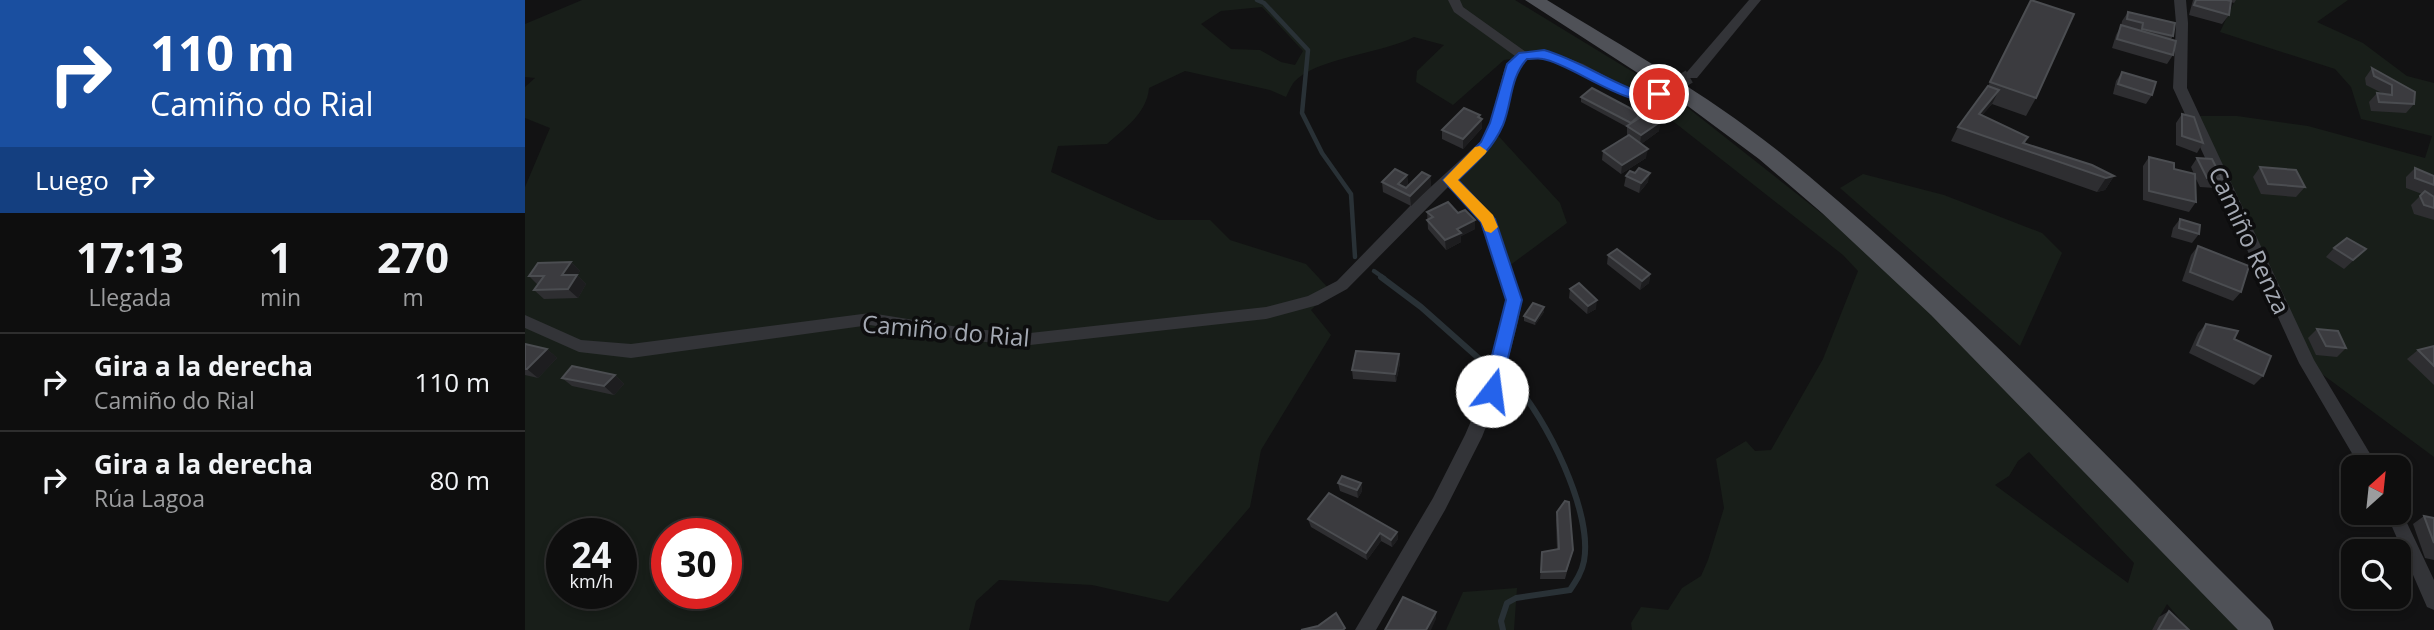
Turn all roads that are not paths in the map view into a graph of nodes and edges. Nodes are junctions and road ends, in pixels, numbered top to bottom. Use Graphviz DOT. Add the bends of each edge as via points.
graph roads {
  1 [pos="1454,0"];
  2 [pos="1534,0"];
  3 [pos="1755,0"];
  4 [pos="2180,0"];
  5 [pos="1523,56"];
  6 [pos="1692,75"];
  7 [pos="1659,94"];
  8 [pos="1450,180"];
  9 [pos="525,321"];
  10 [pos="2362,455"];
  11 [pos="2400,525"];
  12 [pos="2434,601"];
  13 [pos="1364,630"];
  14 [pos="2259,630"];
  1 -- 5 [label="street" via="1467,17"];
  2 -- 14 [label="main road" via="1688,96 1831,207 1940,308"];
  3 -- 6 [label="street"];
  4 -- 10 [label="street, Camiño Renza" via="2180,88 2307,363"];
  5 -- 7 [label="street" via="1544,54 1631,95"];
  5 -- 8 [label="street, Camiño do Rial" via="1511,67 1497,123 1486,144"];
  8 -- 9 [label="street, Camiño do Rial" via="1342,285 1312,301 1266,313 1030,340 870,319 631,351 579,346"];
  8 -- 13 [label="street" via="1488,219 1514,300 1510,321 1492,391 1473,437"];
  11 -- 12 [label="street"];
}
